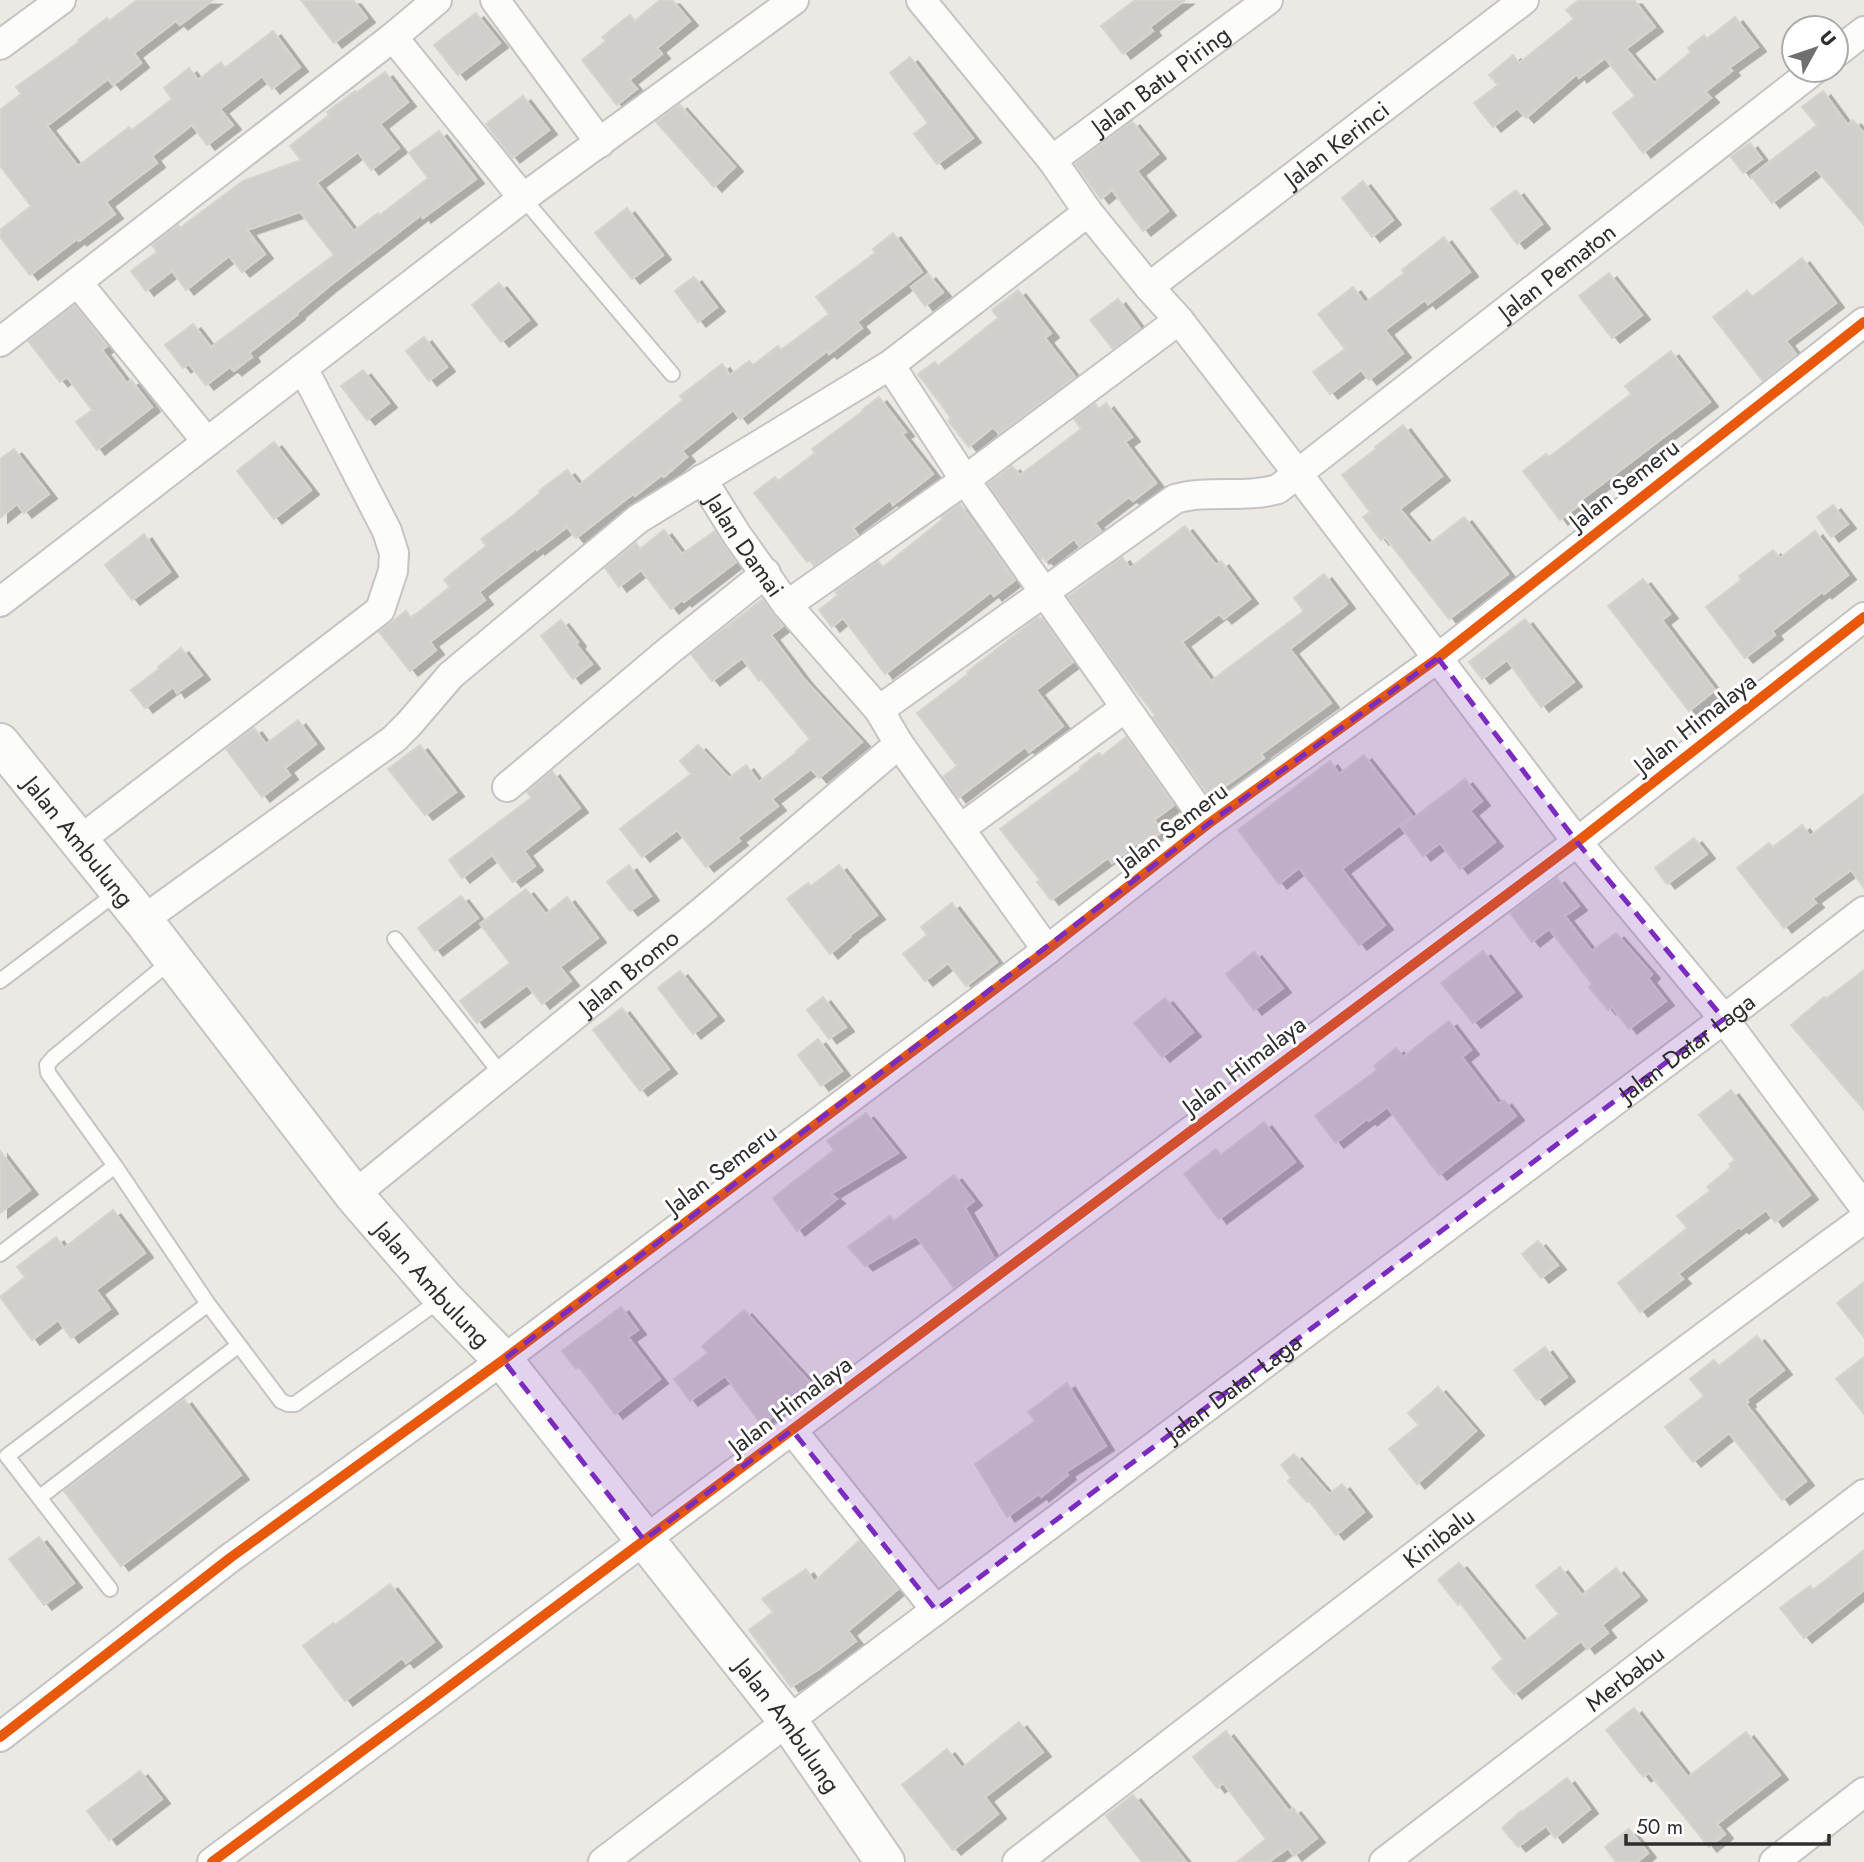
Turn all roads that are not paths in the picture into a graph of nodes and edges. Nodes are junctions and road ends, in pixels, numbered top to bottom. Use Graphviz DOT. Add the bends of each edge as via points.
graph roads {
  1 [pos="61,0"];
  2 [pos="438,0"];
  3 [pos="495,0"];
  4 [pos="794,0"];
  5 [pos="921,0"];
  6 [pos="1268,0"];
  7 [pos="1524,0"];
  8 [pos="393,37"];
  9 [pos="0,45"];
  10 [pos="1796,84"];
  11 [pos="600,143"];
  12 [pos="1052,160"];
  13 [pos="523,198"];
  14 [pos="1088,212"];
  15 [pos="78,283"];
  16 [pos="1149,287"];
  17 [pos="1179,320"];
  18 [pos="1864,322"];
  19 [pos="0,342"];
  20 [pos="890,365"];
  21 [pos="303,368"];
  22 [pos="672,374"];
  23 [pos="207,442"];
  24 [pos="1298,474"];
  25 [pos="702,479"];
  26 [pos="965,480"];
  27 [pos="766,573"];
  28 [pos="1046,592"];
  29 [pos="0,602"];
  30 [pos="788,605"];
  31 [pos="1864,617"];
  32 [pos="1438,657"];
  33 [pos="1125,708"];
  34 [pos="879,710"];
  35 [pos="0,743"];
  36 [pos="899,744"];
  37 [pos="507,786"];
  38 [pos="1208,824"];
  39 [pos="960,828"];
  40 [pos="79,840"];
  41 [pos="1577,842"];
  42 [pos="120,891"];
  43 [pos="1864,911"];
  44 [pos="143,920"];
  45 [pos="395,939"];
  46 [pos="1047,950"];
  47 [pos="173,959"];
  48 [pos="0,981"];
  49 [pos="1724,1019"];
  50 [pos="502,1075"];
  51 [pos="115,1166"];
  52 [pos="354,1195"];
  53 [pos="1864,1207"];
  54 [pos="1864,1219"];
  55 [pos="0,1254"];
  56 [pos="443,1298"];
  57 [pos="208,1304"];
  58 [pos="239,1345"];
  59 [pos="503,1360"];
  60 [pos="792,1430"];
  61 [pos="2,1455"];
  62 [pos="1864,1494"];
  63 [pos="40,1497"];
  64 [pos="645,1540"];
  65 [pos="110,1589"];
  66 [pos="936,1610"];
  67 [pos="788,1721"];
  68 [pos="0,1737"];
  69 [pos="1864,1792"];
  70 [pos="212,1862"];
  71 [pos="603,1862"];
  72 [pos="886,1862"];
  73 [pos="1017,1862"];
  74 [pos="1384,1862"];
  75 [pos="1774,1862"];
  1 -- 9 [label="street"];
  2 -- 8 [label="street"];
  3 -- 11 [label="street"];
  4 -- 11 [label="street"];
  5 -- 12 [label="street"];
  6 -- 12 [label="street, Jalan Batu Piring"];
  7 -- 16 [label="street, Jalan Kerinci"];
  8 -- 13 [label="street"];
  8 -- 15 [label="street"];
  10 -- 24 [label="street, Jalan Pematon"];
  11 -- 13 [label="street"];
  12 -- 14 [label="street"];
  13 -- 21 [label="street"];
  13 -- 22 [label="lane"];
  14 -- 16 [label="street"];
  14 -- 20 [label="street, Jalan Damai"];
  15 -- 19 [label="street"];
  15 -- 23 [label="street"];
  16 -- 17 [label="street"];
  17 -- 24 [label="street"];
  17 -- 26 [label="street"];
  18 -- 32 [label="street, Jalan Semeru"];
  20 -- 25 [label="street, Jalan Damai"];
  20 -- 26 [label="street"];
  21 -- 23 [label="street"];
  21 -- 40 [label="street" via="394,553 380,610"];
  23 -- 29 [label="street"];
  24 -- 28 [label="street, Jalan Pematon" via="1263,494 1191,494 1175,499"];
  24 -- 32 [label="street"];
  25 -- 27 [label="street, Jalan Damai"];
  25 -- 44 [label="street" via="638,519 451,675 394,739"];
  26 -- 28 [label="street"];
  26 -- 30 [label="street"];
  27 -- 30 [label="street, Jalan Damai"];
  27 -- 37 [label="street"];
  28 -- 33 [label="street"];
  28 -- 34 [label="street, Jalan Pematon"];
  30 -- 34 [label="street, Jalan Damai"];
  31 -- 41 [label="street, Jalan Himalaya"];
  32 -- 38 [label="street, Jalan Semeru"];
  32 -- 41 [label="street"];
  33 -- 38 [label="street"];
  33 -- 39 [label="street"];
  34 -- 36 [label="street, Jalan Damai"];
  35 -- 40 [label="street, Jalan Ambulung"];
  36 -- 39 [label="street, Jalan Damai"];
  36 -- 50 [label="street, Jalan Bromo"];
  38 -- 46 [label="street, Jalan Semeru"];
  39 -- 46 [label="street, Jalan Damai"];
  40 -- 42 [label="street, Jalan Ambulung"];
  41 -- 49 [label="street"];
  41 -- 60 [label="street, Jalan Himalaya"];
  42 -- 44 [label="street, Jalan Ambulung"];
  42 -- 48 [label="lane"];
  43 -- 49 [label="street, Jalan Datar Laga"];
  44 -- 47 [label="street, Jalan Ambulung"];
  45 -- 50 [label="lane"];
  46 -- 59 [label="street, Jalan Semeru"];
  47 -- 51 [label="lane" via="47,1065 48,1073"];
  47 -- 52 [label="street, Jalan Ambulung"];
  49 -- 53 [label="street"];
  49 -- 66 [label="street, Jalan Datar Laga"];
  50 -- 52 [label="street, Jalan Bromo"];
  51 -- 55 [label="lane"];
  51 -- 57 [label="lane"];
  52 -- 56 [label="street, Jalan Ambulung"];
  54 -- 73 [label="street, Kinibalu" via="1473,1510"];
  56 -- 58 [label="lane" via="295,1404 281,1401"];
  56 -- 59 [label="street, Jalan Ambulung"];
  57 -- 58 [label="lane"];
  57 -- 61 [label="lane"];
  58 -- 63 [label="lane"];
  59 -- 64 [label="street, Jalan Ambulung"];
  59 -- 68 [label="street, Jalan Semeru" via="230,1558"];
  60 -- 64 [label="street, Jalan Himalaya"];
  60 -- 66 [label="street"];
  61 -- 63 [label="lane"];
  62 -- 74 [label="street, Merbabu"];
  63 -- 65 [label="lane"];
  64 -- 67 [label="street, Jalan Ambulung"];
  64 -- 70 [label="street, Jalan Himalaya"];
  66 -- 67 [label="street, Jalan Datar Laga"];
  67 -- 71 [label="street, Jalan Datar Laga"];
  67 -- 72 [label="street, Jalan Ambulung"];
  69 -- 75 [label="street"];
}
